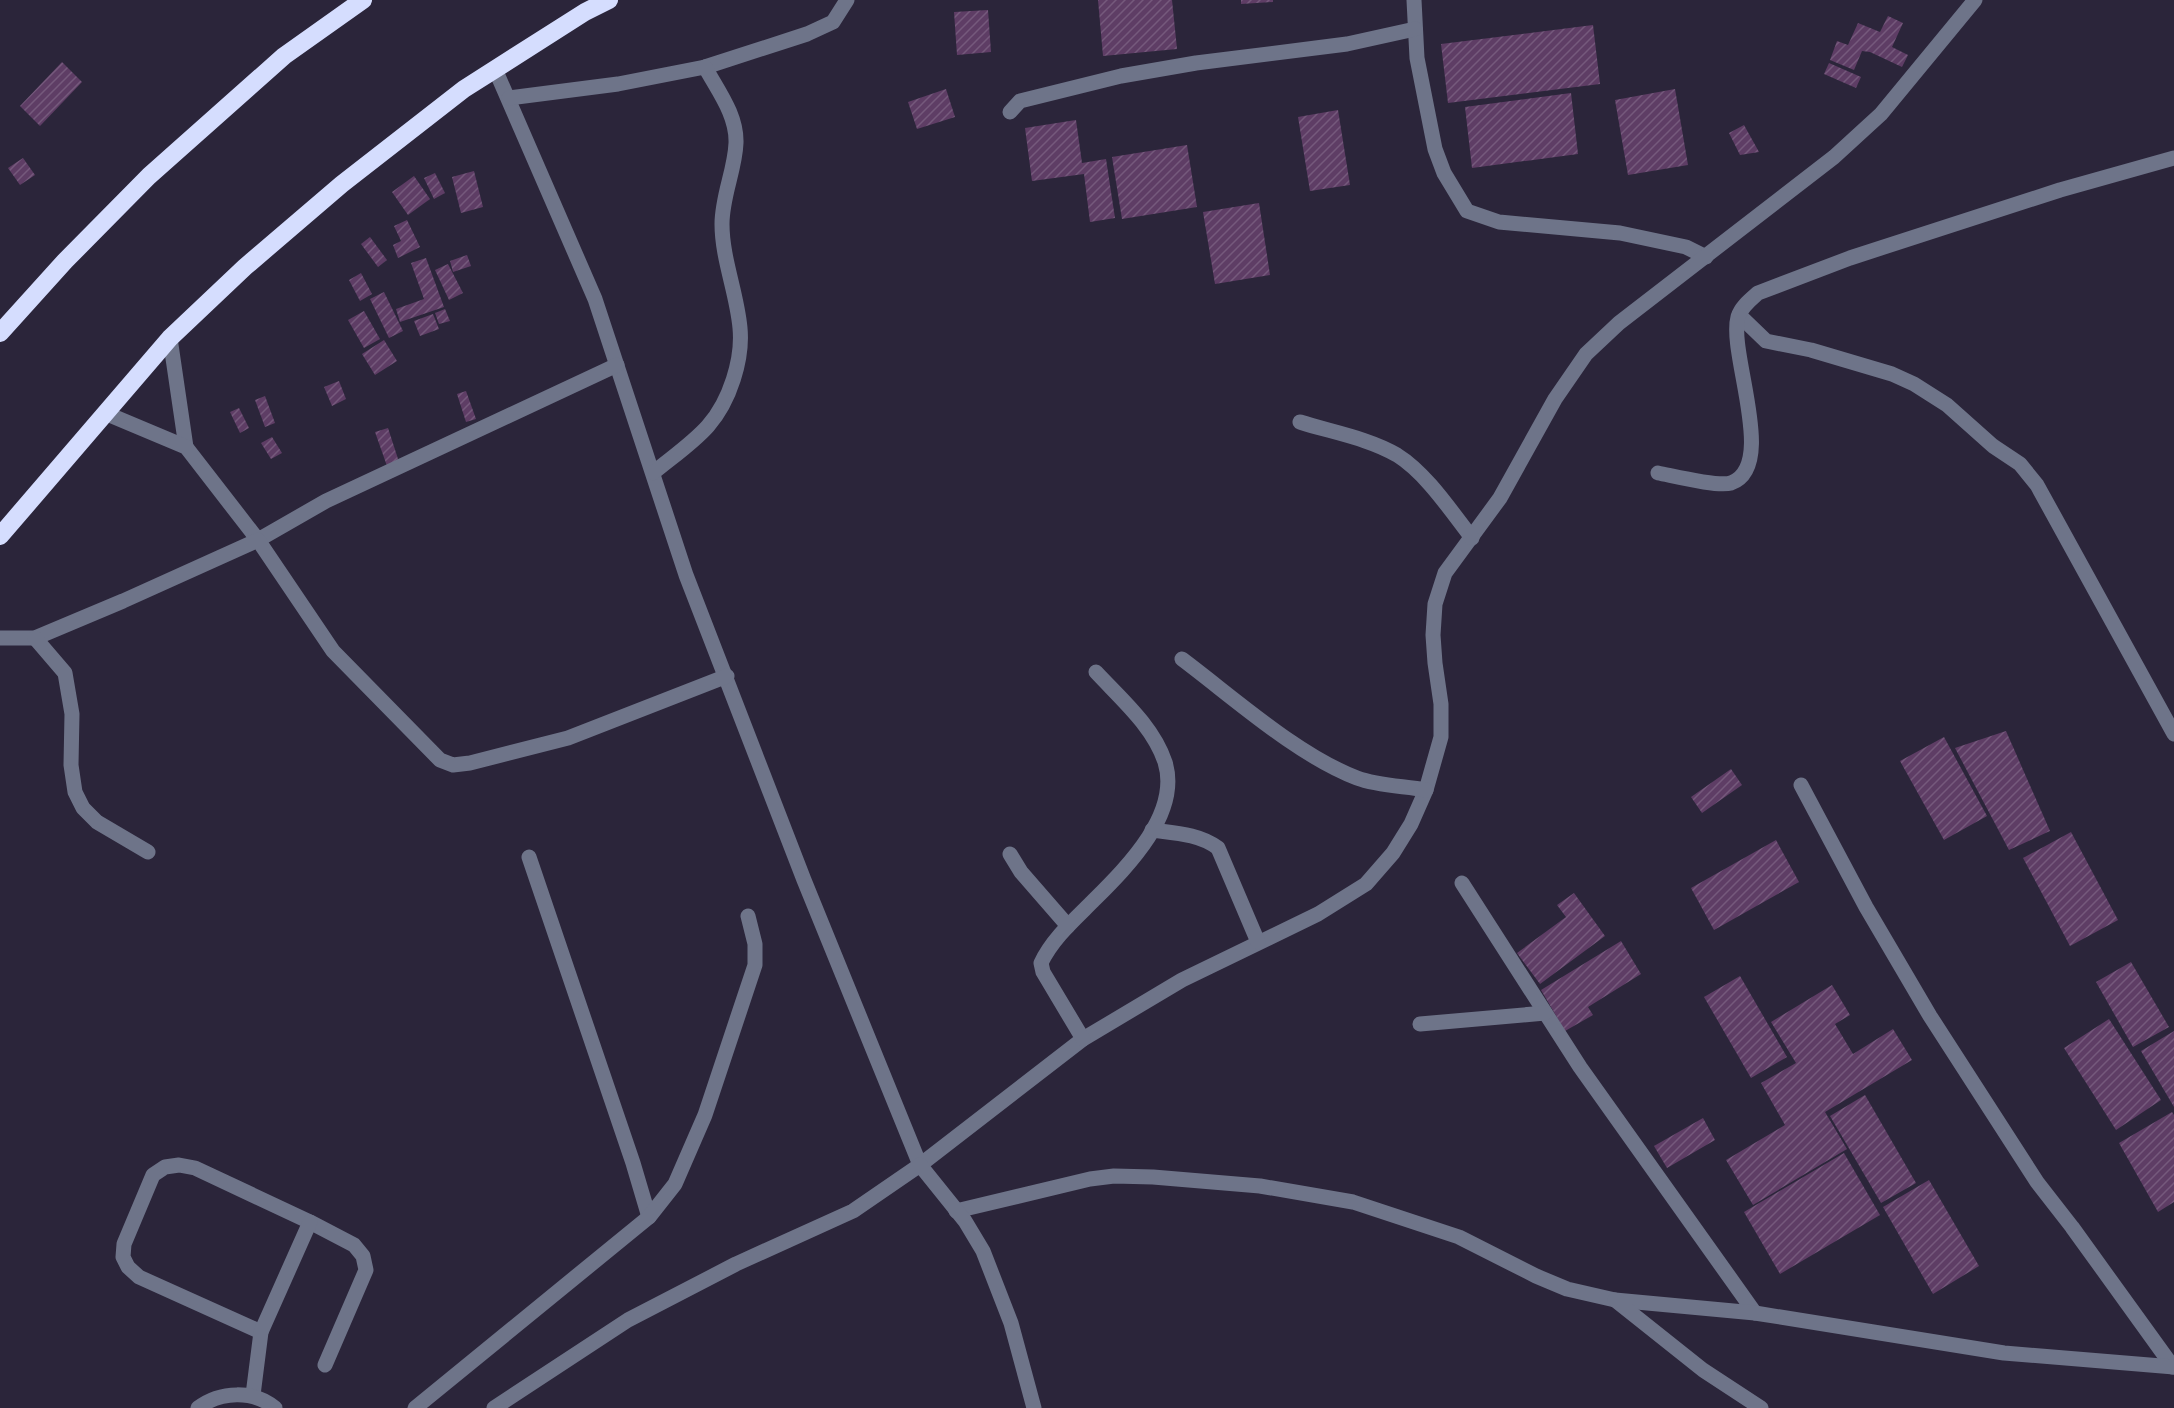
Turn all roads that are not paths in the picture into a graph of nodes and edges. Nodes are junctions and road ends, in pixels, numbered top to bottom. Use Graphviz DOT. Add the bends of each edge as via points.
graph roads {
  1 [pos="363,0"];
  2 [pos="609,0"];
  3 [pos="847,0"];
  4 [pos="1413,0"];
  5 [pos="1975,0"];
  6 [pos="1415,29"];
  7 [pos="705,68"];
  8 [pos="495,69"];
  9 [pos="509,98"];
  10 [pos="1010,112"];
  11 [pos="2174,158"];
  12 [pos="1706,257"];
  13 [pos="1738,315"];
  14 [pos="0,333"];
  15 [pos="170,338"];
  16 [pos="617,365"];
  17 [pos="105,412"];
  18 [pos="1300,422"];
  19 [pos="186,447"];
  20 [pos="653,473"];
  21 [pos="1658,473"];
  22 [pos="0,536"];
  23 [pos="1472,538"];
  24 [pos="258,540"];
  25 [pos="0,638"];
  26 [pos="35,639"];
  27 [pos="1182,659"];
  28 [pos="1096,672"];
  29 [pos="726,676"];
  30 [pos="2174,734"];
  31 [pos="1801,785"];
  32 [pos="1426,790"];
  33 [pos="1152,830"];
  34 [pos="148,852"];
  35 [pos="1010,854"];
  36 [pos="529,856"];
  37 [pos="1462,883"];
  38 [pos="748,916"];
  39 [pos="1068,926"];
  40 [pos="1258,942"];
  41 [pos="1545,1012"];
  42 [pos="1420,1024"];
  43 [pos="1083,1038"];
  44 [pos="920,1165"];
  45 [pos="956,1211"];
  46 [pos="649,1217"];
  47 [pos="310,1222"];
  48 [pos="1615,1300"];
  49 [pos="1755,1313"];
  50 [pos="261,1332"];
  51 [pos="325,1365"];
  52 [pos="2174,1367"];
  53 [pos="253,1395"];
  54 [pos="198,1408"];
  55 [pos="275,1408"];
  56 [pos="415,1408"];
  57 [pos="494,1408"];
  58 [pos="1034,1408"];
  59 [pos="1761,1408"];
  1 -- 14 [label="highway" via="284,56 149,176"];
  2 -- 8 [label="highway"];
  3 -- 7 [label="street" via="833,22"];
  4 -- 6 [label="street"];
  5 -- 12 [label="street" via="1881,114 1834,157"];
  6 -- 10 [label="street" via="1347,44 1121,76 1020,101"];
  6 -- 12 [label="street" via="1417,58 1436,149 1444,173 1467,211 1499,222 1620,233 1686,247"];
  7 -- 9 [label="street"];
  7 -- 20 [label="street" via="734,126 736,144 722,225 740,328 740,355 721,407 708,426"];
  8 -- 9 [label="street"];
  8 -- 15 [label="highway" via="342,184 244,267"];
  9 -- 16 [label="street" via="595,299"];
  11 -- 13 [label="street" via="2060,190 1850,258 1758,292"];
  12 -- 23 [label="street" via="1619,323 1586,354 1554,399 1500,498"];
  13 -- 21 [label="street" via="1735,334 1751,425 1749,467 1731,483"];
  13 -- 30 [label="street" via="1766,341 1811,350 1914,384 1947,405 2020,464 2037,485"];
  15 -- 17 [label="highway"];
  15 -- 19 [label="street"];
  16 -- 20 [label="street"];
  16 -- 24 [label="street" via="326,501"];
  17 -- 19 [label="street"];
  17 -- 22 [label="highway"];
  18 -- 23 [label="street" via="1397,455 1417,472"];
  19 -- 24 [label="street"];
  20 -- 29 [label="street" via="686,575"];
  23 -- 32 [label="street" via="1445,573 1435,604 1433,635 1441,737"];
  24 -- 26 [label="street"];
  24 -- 29 [label="street" via="333,651 440,760 453,765 568,738"];
  25 -- 26 [label="street"];
  26 -- 34 [label="street" via="65,673 72,714 71,765 75,792 83,808 97,822"];
  27 -- 32 [label="street" via="1323,763 1359,779"];
  28 -- 33 [label="street" via="1137,715 1165,761 1169,784 1165,804"];
  29 -- 44 [label="street"];
  31 -- 52 [label="street" via="1866,907 1937,1026 2037,1182"];
  32 -- 40 [label="street" via="1393,853 1366,884 1318,914"];
  33 -- 39 [label="street" via="1128,866"];
  33 -- 40 [label="street" via="1198,837 1218,848"];
  35 -- 39 [label="street"];
  36 -- 46 [label="street"];
  37 -- 41 [label="street"];
  38 -- 46 [label="street" via="755,965 727,1051 675,1184"];
  39 -- 43 [label="street" via="1041,963"];
  40 -- 43 [label="street" via="1182,980"];
  41 -- 42 [label="street"];
  41 -- 49 [label="street"];
  43 -- 44 [label="street"];
  44 -- 45 [label="street"];
  44 -- 57 [label="street" via="853,1211 736,1264 628,1320"];
  45 -- 48 [label="street" via="1114,1176 1260,1186 1364,1205 1460,1237 1567,1288"];
  45 -- 58 [label="street" via="983,1251 1011,1323"];
  46 -- 56 [label="street"];
  47 -- 50 [label="street"];
  47 -- 50 [label="street" via="195,1168 165,1167 153,1175 124,1244 123,1257 128,1267 139,1277"];
  47 -- 51 [label="street" via="354,1245 363,1256 366,1270"];
  48 -- 49 [label="street"];
  48 -- 59 [label="street" via="1703,1370"];
  49 -- 52 [label="street" via="2004,1353"];
  50 -- 53 [label="street"];
  53 -- 54 [label="street" via="228,1395"];
  53 -- 55 [label="street"];
}
